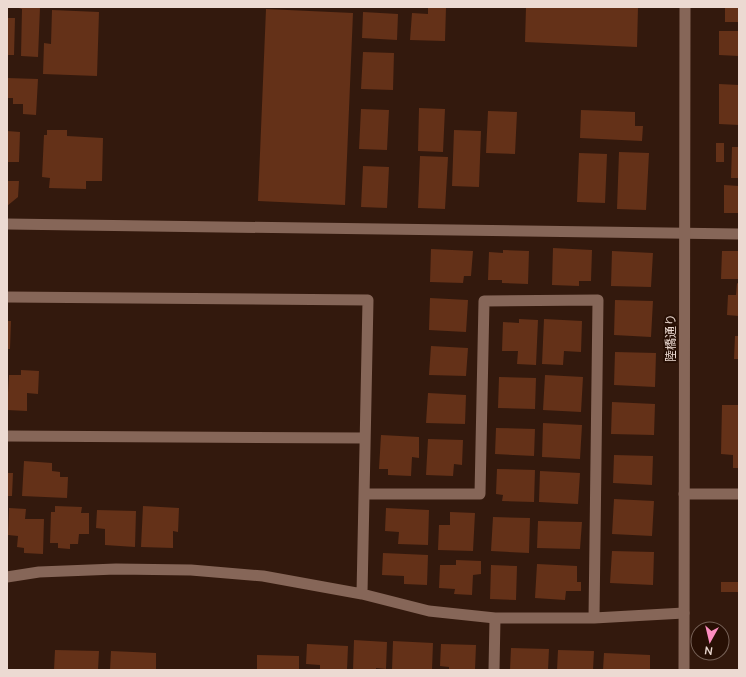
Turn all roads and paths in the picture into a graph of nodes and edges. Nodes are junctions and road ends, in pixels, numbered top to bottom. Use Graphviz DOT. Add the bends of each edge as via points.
graph roads {
  1 [pos="685,7"];
  2 [pos="7,224"];
  3 [pos="684,234"];
  4 [pos="739,234"];
  5 [pos="7,297"];
  6 [pos="7,436"];
  7 [pos="365,438"];
  8 [pos="364,494"];
  9 [pos="684,494"];
  10 [pos="739,494"];
  11 [pos="7,577"];
  12 [pos="362,594"];
  13 [pos="684,614"];
  14 [pos="495,618"];
  15 [pos="594,618"];
  16 [pos="494,670"];
  17 [pos="684,670"];
  1 -- 3 [label="street, 陸橋通り"];
  2 -- 3 [label="street"];
  3 -- 4 [label="street"];
  3 -- 9 [label="street, 陸橋通り"];
  5 -- 7 [label="street" via="368,300"];
  6 -- 7 [label="street"];
  7 -- 8 [label="street"];
  8 -- 12 [label="street"];
  8 -- 15 [label="street" via="480,494 484,301 598,300"];
  9 -- 10 [label="street"];
  9 -- 13 [label="street, 陸橋通り"];
  11 -- 12 [label="street" via="39,572 116,569 191,570 263,576"];
  12 -- 14 [label="street" via="429,610"];
  13 -- 15 [label="street"];
  13 -- 17 [label="street, 陸橋通り"];
  14 -- 15 [label="street"];
  14 -- 16 [label="street"];
}
